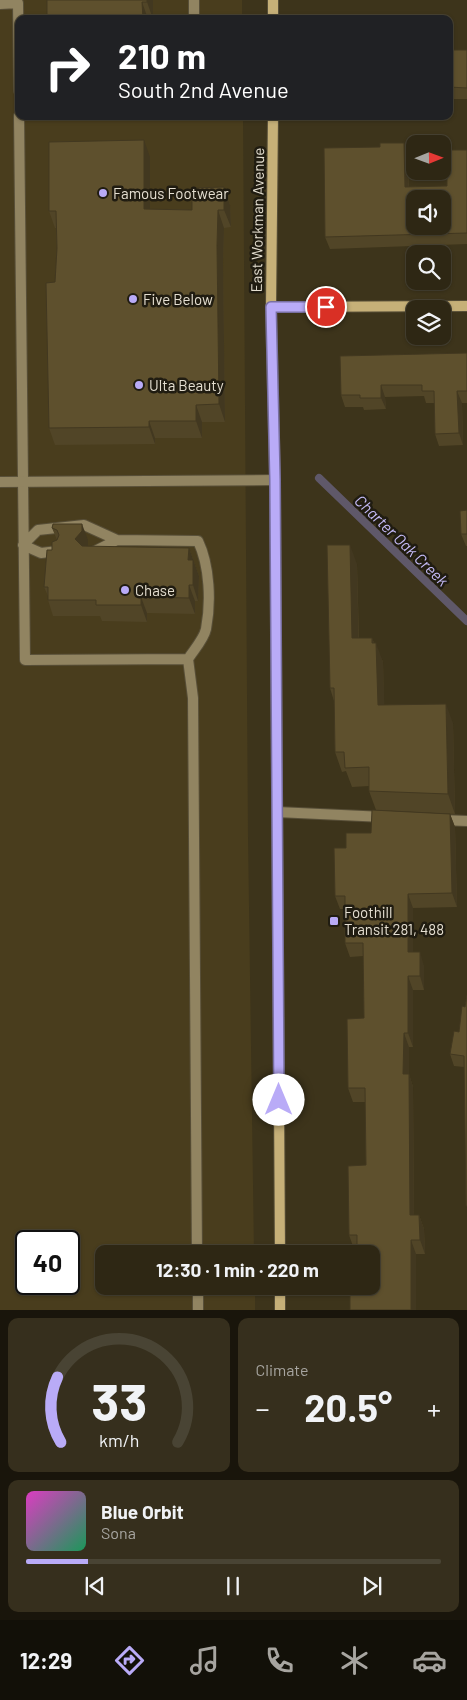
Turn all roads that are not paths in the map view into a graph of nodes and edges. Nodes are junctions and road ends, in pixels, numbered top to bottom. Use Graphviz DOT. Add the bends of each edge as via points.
graph roads {
  1 [pos="194,0"];
  2 [pos="273,0"];
  3 [pos="0,4"];
  4 [pos="18,15"];
  5 [pos="194,15"];
  6 [pos="273,15"];
  7 [pos="19,120"];
  8 [pos="274,120"];
  9 [pos="467,306"];
  10 [pos="271,307"];
  11 [pos="275,480"];
  12 [pos="0,482"];
  13 [pos="23,482"];
  14 [pos="117,540"];
  15 [pos="23,545"];
  16 [pos="58,551"];
  17 [pos="88,555"];
  18 [pos="188,659"];
  19 [pos="277,812"];
  20 [pos="397,818"];
  21 [pos="427,819"];
  22 [pos="467,821"];
  23 [pos="197,1245"];
  24 [pos="280,1245"];
  25 [pos="198,1295"];
  26 [pos="280,1295"];
  27 [pos="198,1310"];
  28 [pos="280,1310"];
  1 -- 5 [label="street"];
  2 -- 6 [label="street"];
  3 -- 4 [label="street" via="18,3"];
  7 -- 13 [label="street"];
  8 -- 10 [label="street, East Workman Avenue"];
  9 -- 10 [label="street"];
  10 -- 11 [label="street, East Workman Avenue"];
  11 -- 13 [label="street"];
  11 -- 19 [label="street, East Workman Avenue"];
  12 -- 13 [label="street"];
  13 -- 15 [label="street"];
  14 -- 15 [label="street" via="84,525 38,530"];
  14 -- 17 [label="street"];
  14 -- 18 [label="street" via="198,541 208,577 206,631"];
  15 -- 16 [label="street" via="41,554"];
  15 -- 18 [label="street" via="25,660"];
  18 -- 23 [label="street" via="193,698"];
  19 -- 20 [label="street"];
  19 -- 24 [label="street, East Workman Avenue"];
  21 -- 22 [label="street"];
  25 -- 27 [label="street"];
  26 -- 28 [label="street"];
}
